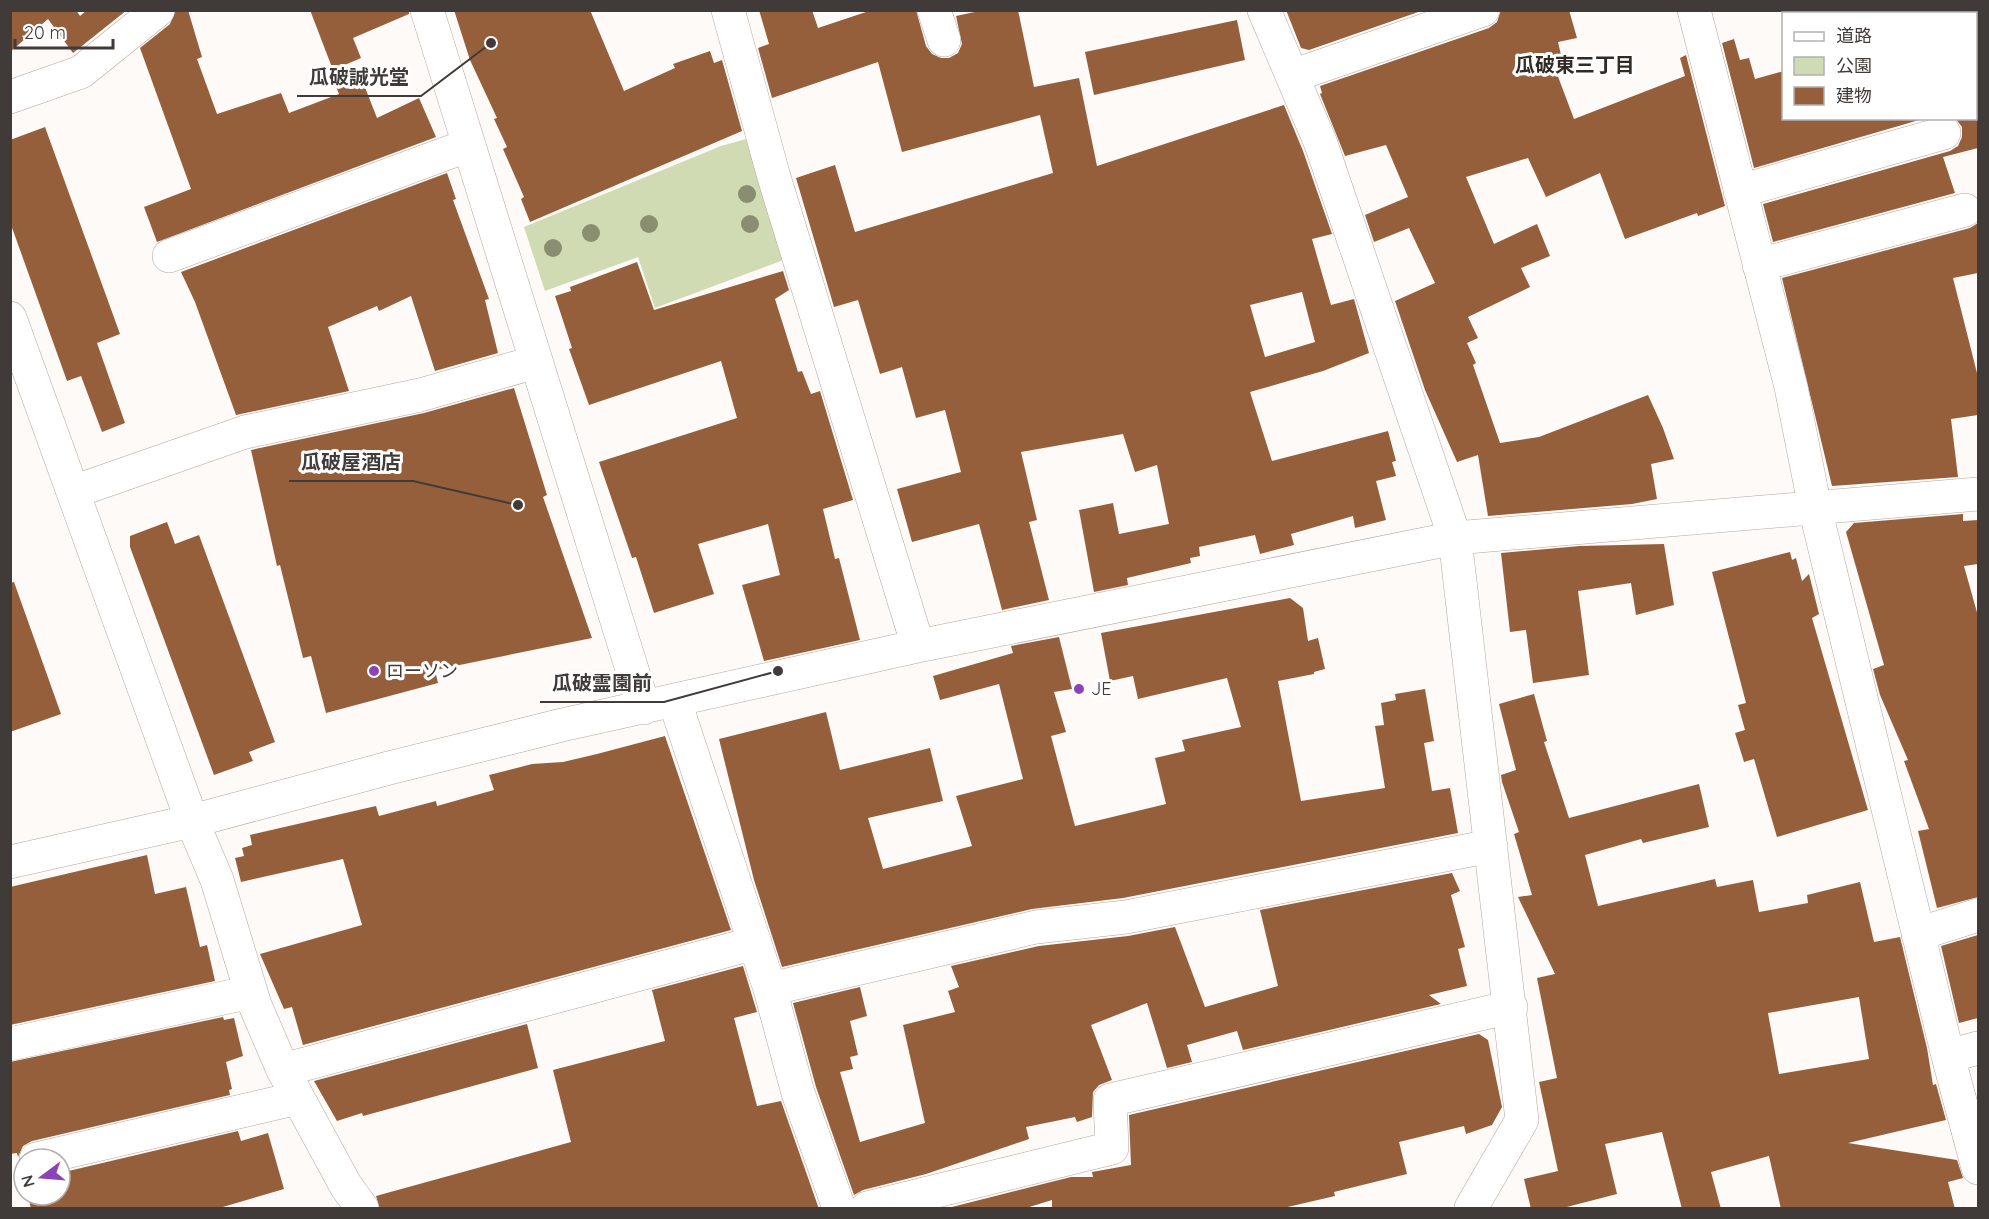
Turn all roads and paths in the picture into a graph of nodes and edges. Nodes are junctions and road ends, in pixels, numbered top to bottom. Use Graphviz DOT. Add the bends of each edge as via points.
graph roads {
  1 [pos="158,10"];
  2 [pos="427,10"];
  3 [pos="728,10"];
  4 [pos="1264,10"];
  5 [pos="1483,10"];
  6 [pos="1694,10"];
  7 [pos="1292,76"];
  8 [pos="10,97"];
  9 [pos="1944,133"];
  10 [pos="469,145"];
  11 [pos="1740,190"];
  12 [pos="1965,210"];
  13 [pos="169,256"];
  14 [pos="1760,265"];
  15 [pos="10,318"];
  16 [pos="536,362"];
  17 [pos="73,492"];
  18 [pos="1978,494"];
  19 [pos="1815,508"];
  20 [pos="1455,537"];
  21 [pos="918,646"];
  22 [pos="659,705"];
  23 [pos="192,821"];
  24 [pos="1491,846"];
  25 [pos="10,862"];
  26 [pos="1978,915"];
  27 [pos="1918,934"];
  28 [pos="755,943"];
  29 [pos="770,989"];
  30 [pos="251,992"];
  31 [pos="1511,1007"];
  32 [pos="10,1044"];
  33 [pos="1963,1052"];
  34 [pos="290,1084"];
  35 [pos="72,1148"];
  36 [pos="1978,1168"];
  37 [pos="362,1209"];
  38 [pos="839,1209"];
  39 [pos="867,1209"];
  40 [pos="1471,1209"];
  1 -- 8 [label="street" via="81,72"];
  2 -- 10 [label="street"];
  3 -- 21 [label="street" via="774,177"];
  4 -- 7 [label="street"];
  5 -- 7 [label="street"];
  6 -- 11 [label="street"];
  7 -- 20 [label="street" via="1321,144"];
  9 -- 11 [label="street"];
  10 -- 13 [label="street"];
  10 -- 16 [label="street"];
  11 -- 14 [label="street"];
  12 -- 14 [label="street"];
  14 -- 19 [label="street" via="1791,387"];
  15 -- 17 [label="street"];
  16 -- 17 [label="street" via="420,395 244,432"];
  16 -- 22 [label="street"];
  17 -- 23 [label="street"];
  18 -- 19 [label="street"];
  19 -- 20 [label="street"];
  19 -- 27 [label="street"];
  20 -- 21 [label="street"];
  20 -- 24 [label="street"];
  21 -- 22 [label="street"];
  22 -- 23 [label="street" via="388,768"];
  22 -- 28 [label="street"];
  23 -- 25 [label="street"];
  23 -- 30 [label="street" via="217,880"];
  24 -- 29 [label="street" via="1126,917 1036,927"];
  24 -- 31 [label="street"];
  26 -- 27 [label="street"];
  27 -- 33 [label="street"];
  28 -- 29 [label="street"];
  28 -- 34 [label="street"];
  29 -- 38 [label="street" via="798,1093"];
  30 -- 32 [label="street"];
  30 -- 34 [label="street"];
  31 -- 39 [label="street" via="1110,1100 1112,1148"];
  31 -- 40 [label="street" via="1522,1120"];
  33 -- 36 [label="street"];
  34 -- 35 [label="street"];
  34 -- 37 [label="street"];
}
